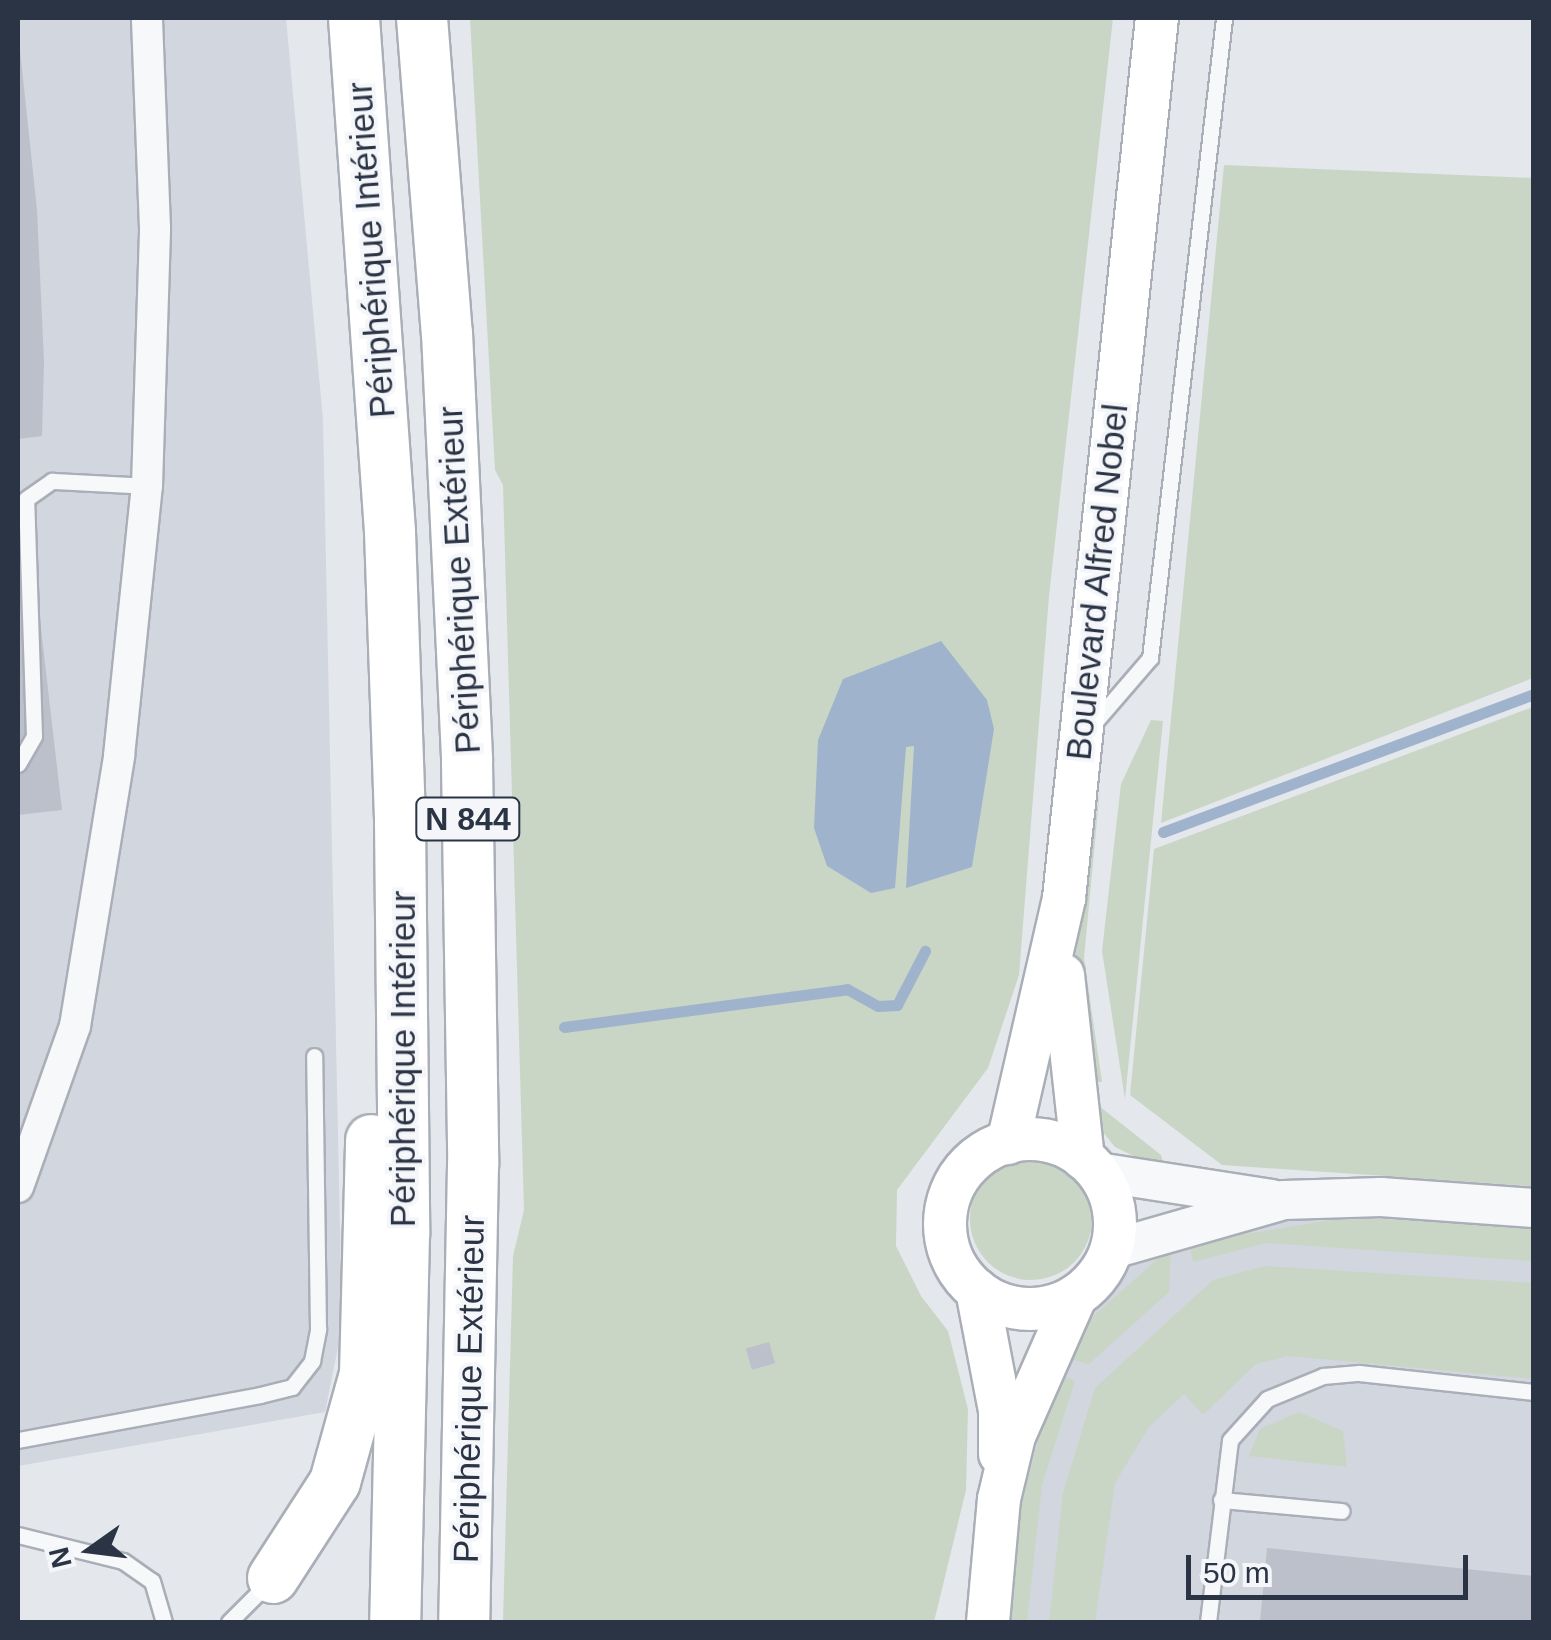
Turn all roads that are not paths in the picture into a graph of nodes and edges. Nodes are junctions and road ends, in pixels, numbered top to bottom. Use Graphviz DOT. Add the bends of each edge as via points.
graph roads {
  1 [pos="148,18"];
  2 [pos="354,18"];
  3 [pos="422,18"];
  4 [pos="1157,18"];
  5 [pos="1224,18"];
  6 [pos="147,486"];
  7 [pos="1081,736"];
  8 [pos="18,764"];
  9 [pos="1064,898"];
  10 [pos="314,1056"];
  11 [pos="404,1059"];
  12 [pos="1008,1142"];
  13 [pos="1091,1165"];
  14 [pos="18,1187"];
  15 [pos="1284,1200"];
  16 [pos="1534,1208"];
  17 [pos="1113,1249"];
  18 [pos="977,1290"];
  19 [pos="1075,1298"];
  20 [pos="1534,1392"];
  21 [pos="18,1440"];
  22 [pos="999,1499"];
  23 [pos="1221,1500"];
  24 [pos="1341,1512"];
  25 [pos="18,1535"];
  26 [pos="273,1578"];
  27 [pos="164,1622"];
  28 [pos="229,1622"];
  29 [pos="395,1622"];
  30 [pos="464,1622"];
  31 [pos="988,1622"];
  32 [pos="1208,1622"];
  1 -- 6 [label="street" via="155,228"];
  2 -- 11 [label="highway, Périphérique Intérieur / N 844" via="390,532"];
  3 -- 30 [label="highway, Périphérique Extérieur / N 844" via="452,410 467,762 473,1165"];
  4 -- 7 [label="main road, Boulevard Alfred Nobel"];
  5 -- 7 [label="lane" via="1150,658"];
  6 -- 8 [label="lane" via="52,481 26,499 34,736"];
  6 -- 14 [label="street" via="119,756 75,1026"];
  7 -- 9 [label="main road, Boulevard Alfred Nobel"];
  9 -- 12 [label="main road, Boulevard Alfred Nobel"];
  9 -- 13 [label="main road" via="1065,1022"];
  10 -- 21 [label="lane" via="318,1329 312,1361 292,1386 260,1395"];
  11 -- 26 [label="highway" via="372,1114 365,1374 335,1482"];
  11 -- 29 [label="highway, Périphérique Intérieur / N 844"];
  12 -- 13 [label="main road" via="1054,1141"];
  12 -- 18 [label="main road" via="969,1164 945,1218 950,1254"];
  13 -- 15 [label="street"];
  13 -- 17 [label="main road" via="1112,1199"];
  15 -- 16 [label="street" via="1381,1198"];
  15 -- 17 [label="street"];
  17 -- 19 [label="main road" via="1100,1276"];
  18 -- 19 [label="main road" via="1018,1309"];
  18 -- 22 [label="main road" via="1000,1411"];
  19 -- 22 [label="main road" via="1014,1436"];
  20 -- 23 [label="lane" via="1359,1373 1294,1384 1267,1399 1230,1440"];
  22 -- 31 [label="main road"];
  23 -- 24 [label="lane"];
  23 -- 32 [label="lane"];
  25 -- 27 [label="lane" via="123,1561 152,1581"];
  26 -- 28 [label="lane"];
}
